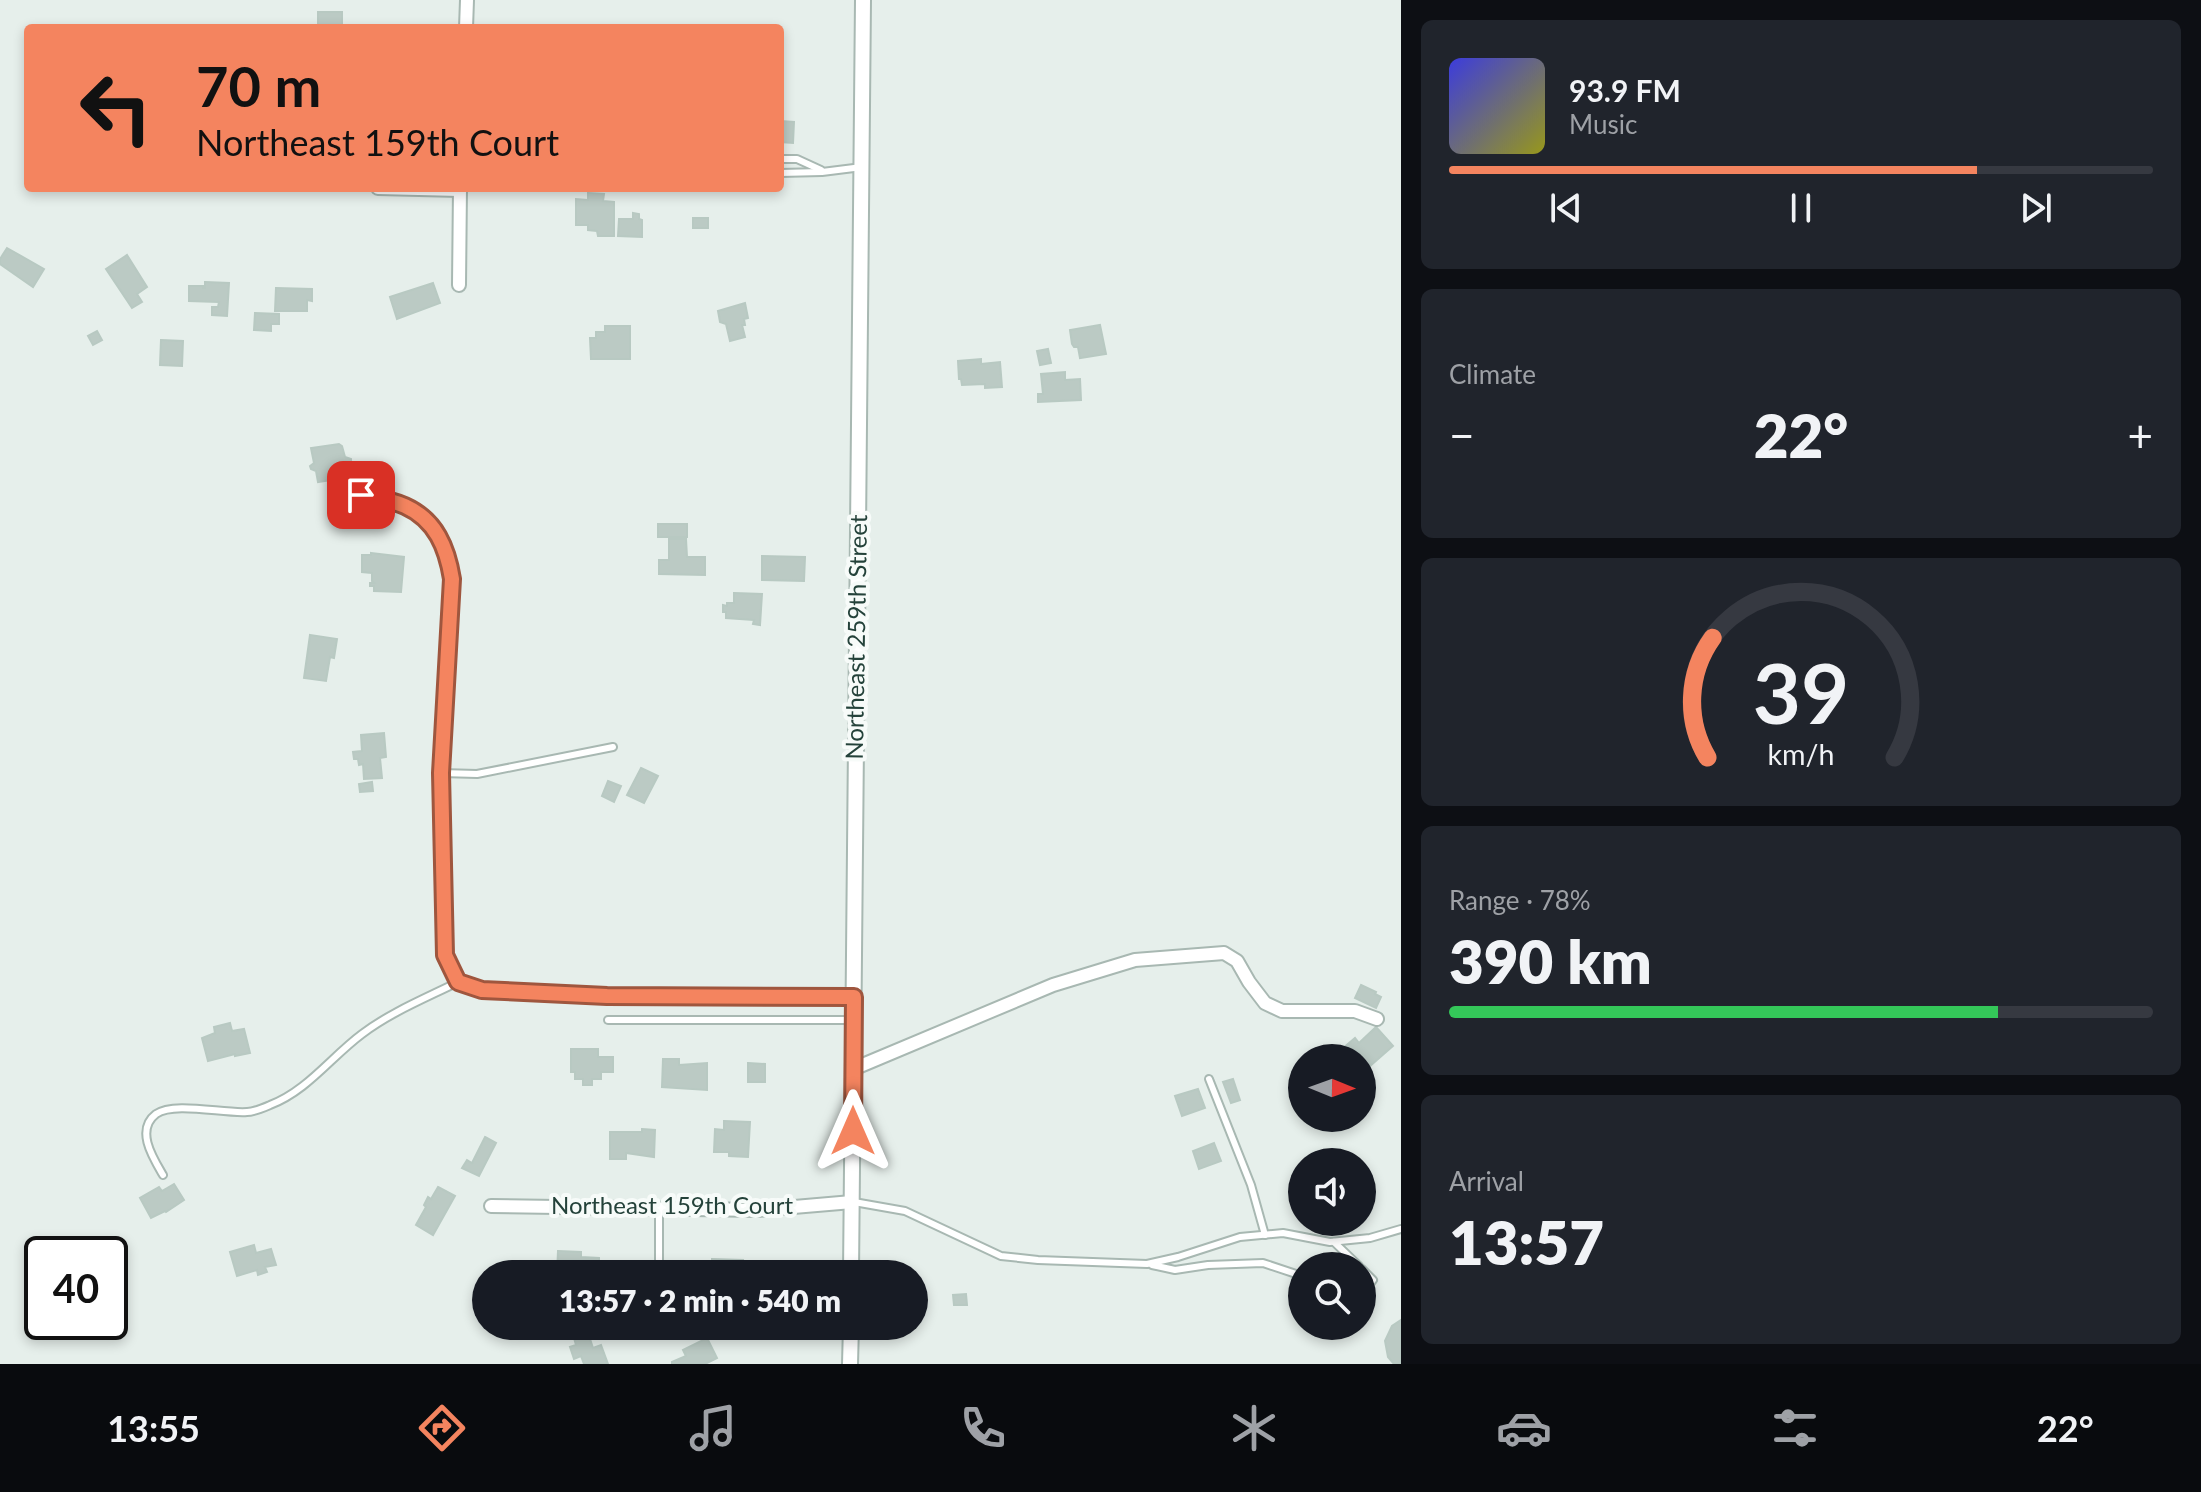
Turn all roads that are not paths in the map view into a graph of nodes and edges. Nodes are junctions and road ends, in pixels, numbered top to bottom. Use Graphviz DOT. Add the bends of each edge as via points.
graph roads {
  1 [pos="467,0"];
  2 [pos="863,0"];
  3 [pos="466,24"];
  4 [pos="784,159"];
  5 [pos="862,167"];
  6 [pos="824,172"];
  7 [pos="784,173"];
  8 [pos="460,192"];
  9 [pos="459,285"];
  10 [pos="361,495"];
  11 [pos="613,747"];
  12 [pos="441,773"];
  13 [pos="458,982"];
  14 [pos="854,997"];
  15 [pos="1377,1019"];
  16 [pos="608,1020"];
  17 [pos="853,1020"];
  18 [pos="853,1069"];
  19 [pos="1209,1079"];
  20 [pos="163,1175"];
  21 [pos="852,1202"];
  22 [pos="491,1206"];
  23 [pos="659,1208"];
  24 [pos="1401,1229"];
  25 [pos="1265,1235"];
  26 [pos="1334,1242"];
  27 [pos="1344,1252"];
  28 [pos="659,1260"];
  29 [pos="851,1260"];
  30 [pos="1147,1264"];
  31 [pos="1288,1271"];
  32 [pos="851,1340"];
  33 [pos="850,1364"];
  1 -- 3 [label="street"];
  2 -- 5 [label="street, Northeast 259th Street"];
  4 -- 6 [label="lane" via="803,161"];
  5 -- 6 [label="lane"];
  5 -- 14 [label="street, Northeast 259th Street"];
  6 -- 7 [label="lane"];
  8 -- 9 [label="street"];
  10 -- 12 [label="lane" via="405,506 432,524 448,554 452,579"];
  11 -- 12 [label="lane" via="477,774"];
  12 -- 13 [label="lane" via="445,955"];
  13 -- 14 [label="lane" via="482,990 607,996"];
  13 -- 20 [label="lane" via="362,1034 275,1103 248,1112 170,1109 155,1115 147,1139"];
  14 -- 17 [label="street, Northeast 259th Street"];
  15 -- 18 [label="street" via="1355,1011 1282,1011 1265,1003 1237,961 1224,953 1135,960 1053,985"];
  16 -- 17 [label="lane"];
  17 -- 18 [label="street, Northeast 259th Street"];
  18 -- 21 [label="street, Northeast 259th Street"];
  19 -- 25 [label="lane"];
  21 -- 23 [label="street, Northeast 159th Court" via="758,1210"];
  21 -- 29 [label="street, Northeast 259th Street"];
  21 -- 30 [label="lane" via="905,1211 1001,1256"];
  22 -- 23 [label="street, Northeast 159th Court"];
  23 -- 28 [label="lane"];
  24 -- 26 [label="lane"];
  25 -- 26 [label="lane"];
  25 -- 30 [label="lane" via="1240,1237"];
  26 -- 27 [label="lane"];
  30 -- 31 [label="lane" via="1175,1270 1263,1263"];
  32 -- 33 [label="street"];
}
